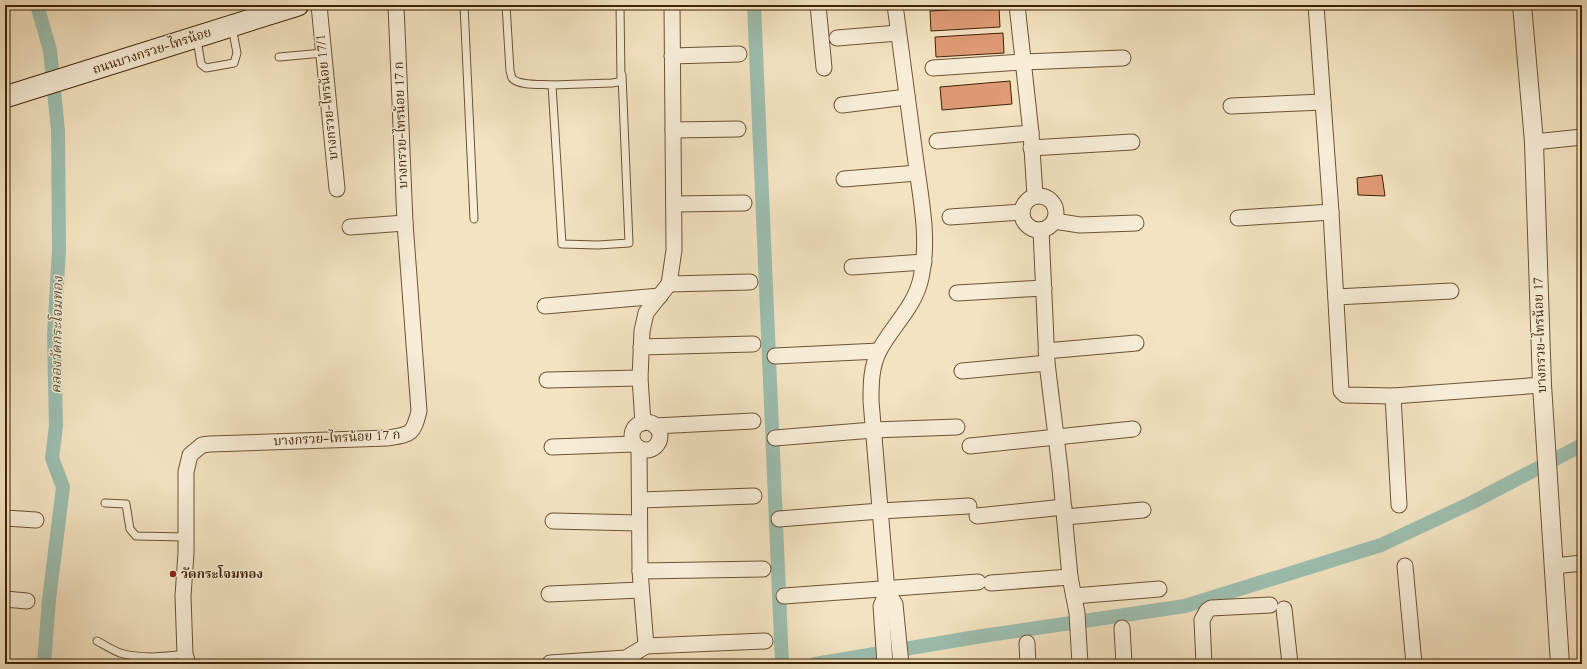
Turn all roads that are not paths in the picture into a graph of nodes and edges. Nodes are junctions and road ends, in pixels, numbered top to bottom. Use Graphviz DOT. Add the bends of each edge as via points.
graph roads {
  1 [pos="298,5"];
  2 [pos="319,5"];
  3 [pos="396,5"];
  4 [pos="464,5"];
  5 [pos="506,5"];
  6 [pos="620,5"];
  7 [pos="672,5"];
  8 [pos="818,5"];
  9 [pos="895,5"];
  10 [pos="1017,5"];
  11 [pos="1316,5"];
  12 [pos="1522,5"];
  13 [pos="253,12"];
  14 [pos="232,26"];
  15 [pos="898,33"];
  16 [pos="197,37"];
  17 [pos="837,38"];
  18 [pos="323,53"];
  19 [pos="739,54"];
  20 [pos="672,56"];
  21 [pos="279,57"];
  22 [pos="1123,58"];
  23 [pos="1023,62"];
  24 [pos="824,68"];
  25 [pos="934,68"];
  26 [pos="622,75"];
  27 [pos="552,85"];
  28 [pos="5,97"];
  29 [pos="907,97"];
  30 [pos="1323,102"];
  31 [pos="842,105"];
  32 [pos="1231,106"];
  33 [pos="738,129"];
  34 [pos="673,130"];
  35 [pos="1582,137"];
  36 [pos="937,141"];
  37 [pos="1031,141"];
  38 [pos="1132,142"];
  39 [pos="1534,142"];
  40 [pos="917,173"];
  41 [pos="844,179"];
  42 [pos="336,189"];
  43 [pos="1035,196"];
  44 [pos="744,203"];
  45 [pos="674,204"];
  46 [pos="1022,212"];
  47 [pos="1331,212"];
  48 [pos="950,217"];
  49 [pos="1238,218"];
  50 [pos="474,219"];
  51 [pos="1054,221"];
  52 [pos="405,222"];
  53 [pos="1136,223"];
  54 [pos="350,226"];
  55 [pos="1041,230"];
  56 [pos="924,262"];
  57 [pos="852,267"];
  58 [pos="750,282"];
  59 [pos="669,284"];
  60 [pos="1044,288"];
  61 [pos="1452,292"];
  62 [pos="957,293"];
  63 [pos="660,296"];
  64 [pos="1336,297"];
  65 [pos="545,306"];
  66 [pos="1136,343"];
  67 [pos="753,344"];
  68 [pos="640,348"];
  69 [pos="879,351"];
  70 [pos="775,356"];
  71 [pos="1046,357"];
  72 [pos="962,371"];
  73 [pos="640,378"];
  74 [pos="547,380"];
  75 [pos="1542,385"];
  76 [pos="1393,396"];
  77 [pos="753,421"];
  78 [pos="649,424"];
  79 [pos="957,427"];
  80 [pos="1133,429"];
  81 [pos="873,430"];
  82 [pos="1056,437"];
  83 [pos="775,438"];
  84 [pos="637,446"];
  85 [pos="970,446"];
  86 [pos="552,447"];
  87 [pos="754,496"];
  88 [pos="640,500"];
  89 [pos="105,503"];
  90 [pos="1399,505"];
  91 [pos="1143,510"];
  92 [pos="880,511"];
  93 [pos="1064,512"];
  94 [pos="5,518"];
  95 [pos="779,519"];
  96 [pos="36,520"];
  97 [pos="553,521"];
  98 [pos="639,522"];
  99 [pos="186,537"];
  100 [pos="1582,563"];
  101 [pos="1405,566"];
  102 [pos="1554,566"];
  103 [pos="763,568"];
  104 [pos="640,571"];
  105 [pos="1070,576"];
  106 [pos="641,590"];
  107 [pos="887,590"];
  108 [pos="1159,590"];
  109 [pos="549,594"];
  110 [pos="784,596"];
  111 [pos="1074,596"];
  112 [pos="5,599"];
  113 [pos="27,601"];
  114 [pos="1270,605"];
  115 [pos="1284,609"];
  116 [pos="1122,628"];
  117 [pos="97,641"];
  118 [pos="765,641"];
  119 [pos="1027,643"];
  120 [pos="646,646"];
  121 [pos="186,659"];
  122 [pos="901,662"];
  123 [pos="550,663"];
  124 [pos="885,664"];
  125 [pos="1028,664"];
  126 [pos="1080,664"];
  127 [pos="1124,664"];
  128 [pos="1204,664"];
  129 [pos="1290,664"];
  130 [pos="1414,664"];
  131 [pos="1560,664"];
  1 -- 13 [label="main road, ถนนบางกรวย-ไทรน้อย"];
  2 -- 18 [label="street, บางกรวย-ไทรน้อย 17/1"];
  3 -- 52 [label="street, บางกรวย-ไทรน้อย 17 ก"];
  4 -- 50 [label="lane"];
  5 -- 27 [label="lane" via="512,78 524,84"];
  6 -- 26 [label="lane"];
  7 -- 20 [label="street"];
  8 -- 24 [label="street"];
  9 -- 15 [label="street"];
  10 -- 23 [label="street"];
  11 -- 30 [label="street"];
  12 -- 39 [label="street, บางกรวย-ไทรน้อย 17"];
  13 -- 14 [label="main road, ถนนบางกรวย-ไทรน้อย"];
  14 -- 16 [label="main road, ถนนบางกรวย-ไทรน้อย"];
  14 -- 16 [label="lane" via="237,53 234,63 206,68 201,64"];
  15 -- 17 [label="street"];
  15 -- 29 [label="street"];
  16 -- 28 [label="main road, ถนนบางกรวย-ไทรน้อย"];
  18 -- 21 [label="lane"];
  18 -- 42 [label="street, บางกรวย-ไทรน้อย 17/1"];
  19 -- 20 [label="street"];
  20 -- 34 [label="street"];
  22 -- 23 [label="street"];
  23 -- 25 [label="street"];
  23 -- 37 [label="street"];
  26 -- 27 [label="lane" via="618,82"];
  26 -- 27 [label="lane" via="630,243 562,244"];
  29 -- 31 [label="street"];
  29 -- 40 [label="street"];
  30 -- 32 [label="street"];
  30 -- 47 [label="street"];
  33 -- 34 [label="street"];
  34 -- 45 [label="street"];
  35 -- 39 [label="street"];
  36 -- 37 [label="street"];
  37 -- 38 [label="street"];
  37 -- 43 [label="street"];
  39 -- 75 [label="street, บางกรวย-ไทรน้อย 17"];
  40 -- 41 [label="street"];
  40 -- 56 [label="street"];
  43 -- 46 [label="street" via="1024,205"];
  43 -- 51 [label="street" via="1043,196 1055,206"];
  44 -- 45 [label="street"];
  45 -- 59 [label="street" via="674,250"];
  46 -- 48 [label="street"];
  46 -- 55 [label="street" via="1027,225"];
  47 -- 49 [label="street"];
  47 -- 64 [label="street"];
  51 -- 53 [label="street" via="1080,225"];
  51 -- 55 [label="street" via="1049,227"];
  52 -- 54 [label="street"];
  52 -- 99 [label="street, บางกรวย-ไทรน้อย 17 ก" via="419,411 415,426 407,435 388,438 202,445 190,455 186,472"];
  55 -- 60 [label="street"];
  56 -- 57 [label="street"];
  56 -- 69 [label="street" via="921,280 912,301"];
  58 -- 59 [label="street"];
  59 -- 63 [label="street"];
  60 -- 62 [label="street"];
  60 -- 71 [label="street"];
  61 -- 64 [label="street"];
  63 -- 65 [label="street"];
  63 -- 68 [label="street" via="646,313"];
  64 -- 76 [label="street" via="1341,391 1352,396"];
  66 -- 71 [label="street"];
  67 -- 68 [label="street"];
  68 -- 73 [label="street"];
  69 -- 70 [label="street"];
  69 -- 81 [label="street" via="872,370"];
  71 -- 72 [label="street"];
  71 -- 82 [label="street"];
  73 -- 74 [label="street"];
  73 -- 78 [label="street"];
  75 -- 76 [label="street"];
  75 -- 102 [label="street, บางกรวย-ไทรน้อย 17"];
  76 -- 90 [label="street"];
  77 -- 78 [label="street"];
  78 -- 84 [label="street" via="637,426 633,431 632,437"];
  78 -- 84 [label="street" via="659,432 657,444 652,449 645,450"];
  79 -- 81 [label="street"];
  80 -- 82 [label="street"];
  81 -- 83 [label="street"];
  81 -- 92 [label="street"];
  82 -- 85 [label="street"];
  82 -- 93 [label="street"];
  84 -- 86 [label="street"];
  84 -- 88 [label="street"];
  87 -- 88 [label="street"];
  88 -- 98 [label="street"];
  89 -- 99 [label="lane" via="126,504 130,529 136,536"];
  91 -- 93 [label="street"];
  92 -- 93 [label="street"];
  92 -- 95 [label="street"];
  92 -- 107 [label="street"];
  93 -- 105 [label="street"];
  94 -- 96 [label="street"];
  97 -- 98 [label="street"];
  98 -- 104 [label="street"];
  99 -- 121 [label="street, บางกรวย-ไทรน้อย 17 ก" via="183,596"];
  100 -- 102 [label="street"];
  101 -- 130 [label="street"];
  102 -- 131 [label="street, บางกรวย-ไทรน้อย 17"];
  103 -- 104 [label="street"];
  104 -- 106 [label="street"];
  105 -- 107 [label="street"];
  105 -- 111 [label="street"];
  106 -- 109 [label="street"];
  106 -- 120 [label="street"];
  107 -- 110 [label="street"];
  107 -- 122 [label="street" via="894,604"];
  107 -- 124 [label="street" via="881,606"];
  108 -- 111 [label="street"];
  111 -- 126 [label="street"];
  112 -- 113 [label="street"];
  114 -- 128 [label="street" via="1211,608 1207,611 1202,620"];
  115 -- 129 [label="street"];
  116 -- 127 [label="street"];
  117 -- 121 [label="lane" via="119,652 140,657"];
  118 -- 120 [label="street"];
  119 -- 125 [label="street"];
  120 -- 123 [label="street" via="626,658"];
}
